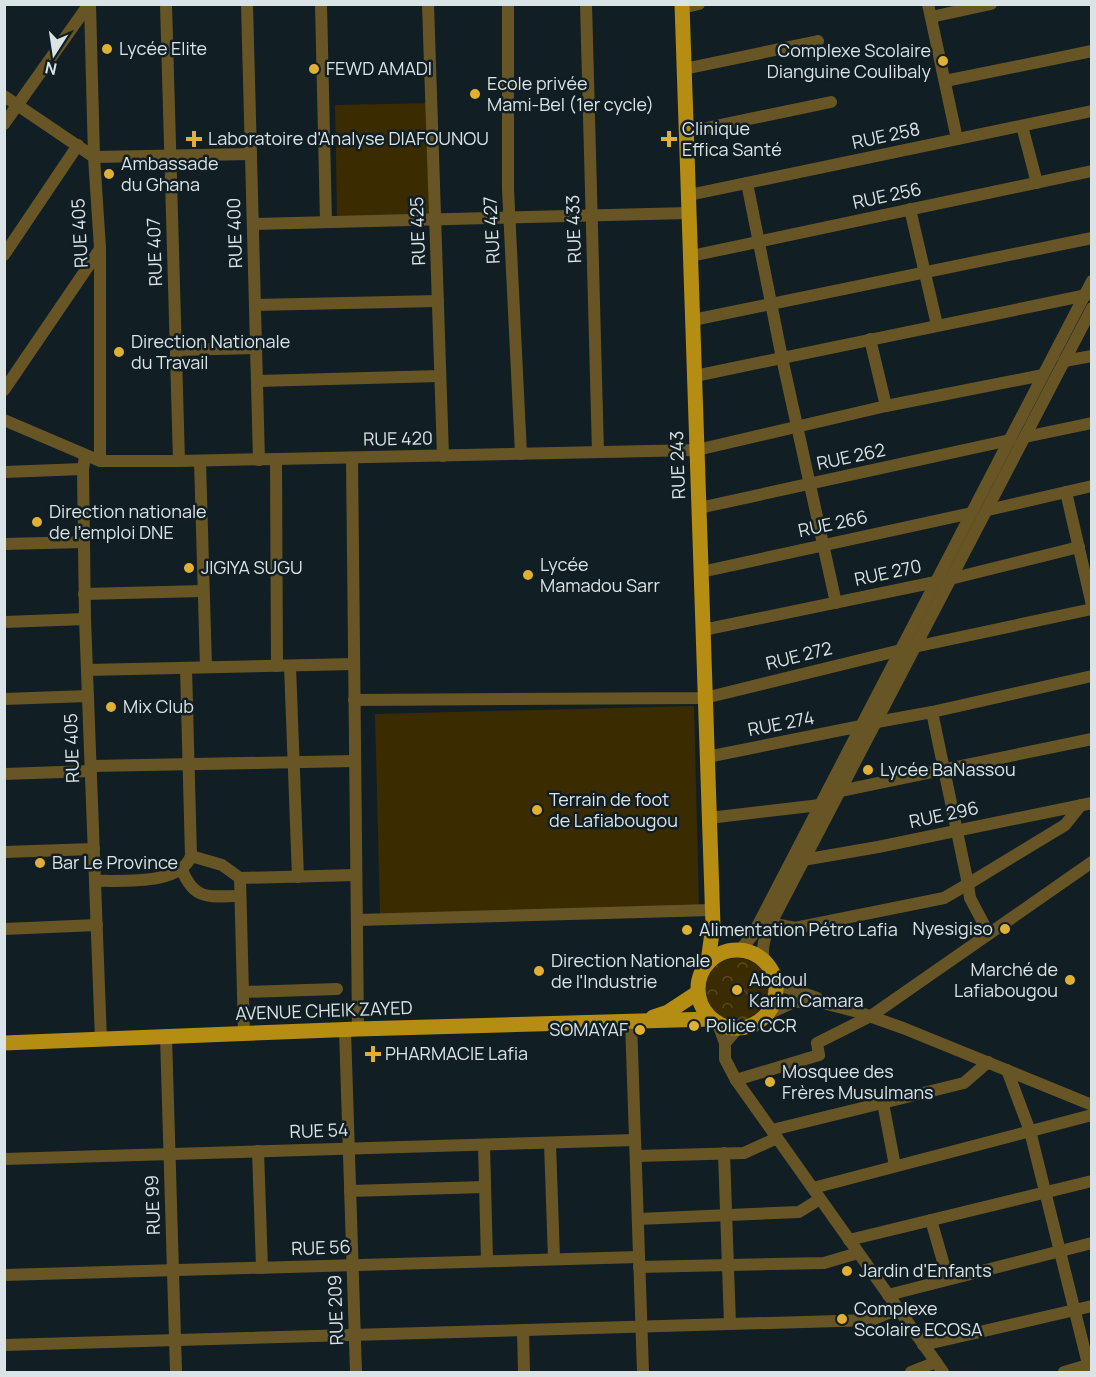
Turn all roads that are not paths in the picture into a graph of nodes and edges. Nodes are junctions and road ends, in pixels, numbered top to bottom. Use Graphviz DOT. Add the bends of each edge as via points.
graph roads {
  1 [pos="90,4"];
  2 [pos="166,4"];
  3 [pos="247,4"];
  4 [pos="321,4"];
  5 [pos="428,4"];
  6 [pos="508,4"];
  7 [pos="586,4"];
  8 [pos="699,4"];
  9 [pos="991,4"];
  10 [pos="682,6"];
  11 [pos="929,11"];
  12 [pos="818,41"];
  13 [pos="1092,51"];
  14 [pos="684,69"];
  15 [pos="945,81"];
  16 [pos="4,96"];
  17 [pos="831,102"];
  18 [pos="18,105"];
  19 [pos="1092,111"];
  20 [pos="4,124"];
  21 [pos="1022,126"];
  22 [pos="687,132"];
  23 [pos="957,139"];
  24 [pos="78,145"];
  25 [pos="251,154"];
  26 [pos="170,156"];
  27 [pos="94,157"];
  28 [pos="1092,171"];
  29 [pos="747,183"];
  30 [pos="1037,183"];
  31 [pos="689,195"];
  32 [pos="910,209"];
  33 [pos="689,213"];
  34 [pos="591,216"];
  35 [pos="510,217"];
  36 [pos="435,219"];
  37 [pos="326,222"];
  38 [pos="253,224"];
  39 [pos="1092,238"];
  40 [pos="759,242"];
  41 [pos="100,248"];
  42 [pos="4,255"];
  43 [pos="691,256"];
  44 [pos="924,273"];
  45 [pos="1092,281"];
  46 [pos="1088,295"];
  47 [pos="438,301"];
  48 [pos="255,305"];
  49 [pos="773,305"];
  50 [pos="1092,308"];
  51 [pos="693,320"];
  52 [pos="937,325"];
  53 [pos="870,339"];
  54 [pos="256,348"];
  55 [pos="176,350"];
  56 [pos="1092,356"];
  57 [pos="783,358"];
  58 [pos="1064,361"];
  59 [pos="1043,375"];
  60 [pos="440,376"];
  61 [pos="695,376"];
  62 [pos="257,381"];
  63 [pos="4,390"];
  64 [pos="886,406"];
  65 [pos="4,420"];
  66 [pos="1092,423"];
  67 [pos="798,426"];
  68 [pos="1025,437"];
  69 [pos="1010,440"];
  70 [pos="697,450"];
  71 [pos="597,452"];
  72 [pos="520,454"];
  73 [pos="85,456"];
  74 [pos="443,456"];
  75 [pos="352,458"];
  76 [pos="276,459"];
  77 [pos="260,460"];
  78 [pos="100,461"];
  79 [pos="179,461"];
  80 [pos="200,461"];
  81 [pos="83,469"];
  82 [pos="4,472"];
  83 [pos="811,484"];
  84 [pos="1092,486"];
  85 [pos="1066,492"];
  86 [pos="699,508"];
  87 [pos="988,510"];
  88 [pos="972,513"];
  89 [pos="84,542"];
  90 [pos="4,544"];
  91 [pos="824,544"];
  92 [pos="1079,547"];
  93 [pos="701,572"];
  94 [pos="950,579"];
  95 [pos="937,582"];
  96 [pos="203,591"];
  97 [pos="84,594"];
  98 [pos="836,603"];
  99 [pos="1092,607"];
  100 [pos="85,619"];
  101 [pos="4,622"];
  102 [pos="703,630"];
  103 [pos="914,647"];
  104 [pos="901,650"];
  105 [pos="354,664"];
  106 [pos="277,666"];
  107 [pos="290,666"];
  108 [pos="186,668"];
  109 [pos="206,668"];
  110 [pos="87,670"];
  111 [pos="1092,675"];
  112 [pos="88,696"];
  113 [pos="705,698"];
  114 [pos="4,699"];
  115 [pos="354,700"];
  116 [pos="932,712"];
  117 [pos="877,722"];
  118 [pos="861,726"];
  119 [pos="1092,739"];
  120 [pos="707,757"];
  121 [pos="355,761"];
  122 [pos="294,763"];
  123 [pos="189,765"];
  124 [pos="91,769"];
  125 [pos="944,771"];
  126 [pos="4,774"];
  127 [pos="835,789"];
  128 [pos="1086,804"];
  129 [pos="820,805"];
  130 [pos="709,818"];
  131 [pos="957,831"];
  132 [pos="94,849"];
  133 [pos="4,852"];
  134 [pos="191,856"];
  135 [pos="803,860"];
  136 [pos="1092,862"];
  137 [pos="182,870"];
  138 [pos="356,875"];
  139 [pos="298,877"];
  140 [pos="240,878"];
  141 [pos="95,881"];
  142 [pos="968,884"];
  143 [pos="240,896"];
  144 [pos="713,917"];
  145 [pos="357,920"];
  146 [pos="765,923"];
  147 [pos="97,925"];
  148 [pos="4,929"];
  149 [pos="989,934"];
  150 [pos="738,950"];
  151 [pos="764,960"];
  152 [pos="708,962"];
  153 [pos="776,984"];
  154 [pos="337,989"];
  155 [pos="243,992"];
  156 [pos="697,993"];
  157 [pos="858,1012"];
  158 [pos="768,1014"];
  159 [pos="871,1016"];
  160 [pos="638,1021"];
  161 [pos="714,1021"];
  162 [pos="352,1029"];
  163 [pos="737,1029"];
  164 [pos="244,1033"];
  165 [pos="165,1036"];
  166 [pos="101,1040"];
  167 [pos="4,1043"];
  168 [pos="725,1043"];
  169 [pos="987,1062"];
  170 [pos="1007,1070"];
  171 [pos="736,1080"];
  172 [pos="883,1103"];
  173 [pos="1092,1105"];
  174 [pos="1092,1115"];
  175 [pos="1030,1131"];
  176 [pos="775,1134"];
  177 [pos="635,1140"];
  178 [pos="550,1143"];
  179 [pos="483,1144"];
  180 [pos="349,1149"];
  181 [pos="258,1151"];
  182 [pos="724,1153"];
  183 [pos="169,1154"];
  184 [pos="636,1156"];
  185 [pos="4,1159"];
  186 [pos="895,1166"];
  187 [pos="1092,1180"];
  188 [pos="485,1187"];
  189 [pos="813,1188"];
  190 [pos="350,1191"];
  191 [pos="1045,1192"];
  192 [pos="820,1198"];
  193 [pos="726,1215"];
  194 [pos="638,1219"];
  195 [pos="931,1220"];
  196 [pos="849,1240"];
  197 [pos="1092,1243"];
  198 [pos="1060,1251"];
  199 [pos="858,1253"];
  200 [pos="554,1259"];
  201 [pos="487,1261"];
  202 [pos="639,1262"];
  203 [pos="353,1265"];
  204 [pos="728,1265"];
  205 [pos="262,1268"];
  206 [pos="173,1270"];
  207 [pos="4,1275"];
  208 [pos="948,1279"];
  209 [pos="888,1295"];
  210 [pos="1092,1306"];
  211 [pos="898,1309"];
  212 [pos="1074,1310"];
  213 [pos="730,1324"];
  214 [pos="641,1327"];
  215 [pos="523,1330"];
  216 [pos="355,1335"];
  217 [pos="176,1340"];
  218 [pos="4,1345"];
  219 [pos="923,1345"];
  220 [pos="939,1367"];
  221 [pos="1089,1369"];
  222 [pos="176,1372"];
  223 [pos="356,1372"];
  224 [pos="524,1372"];
  225 [pos="643,1372"];
  226 [pos="911,1372"];
  227 [pos="1064,1372"];
  1 -- 18 [label="street"];
  1 -- 27 [label="street, RUE 405"];
  2 -- 26 [label="street, RUE 407"];
  3 -- 25 [label="street, RUE 400"];
  4 -- 37 [label="street"];
  5 -- 36 [label="street, RUE 425"];
  6 -- 35 [label="street, RUE 427"];
  7 -- 34 [label="street, RUE 433"];
  8 -- 10 [label="street"];
  9 -- 11 [label="street"];
  10 -- 14 [label="main road, RUE 243"];
  11 -- 15 [label="street"];
  12 -- 14 [label="street"];
  13 -- 15 [label="street"];
  14 -- 22 [label="main road, RUE 243"];
  15 -- 23 [label="street"];
  16 -- 18 [label="street"];
  17 -- 22 [label="street"];
  18 -- 20 [label="street"];
  18 -- 24 [label="street"];
  19 -- 21 [label="street, RUE 258"];
  21 -- 23 [label="street, RUE 258"];
  21 -- 30 [label="street"];
  22 -- 31 [label="main road, RUE 243"];
  23 -- 29 [label="street, RUE 258"];
  24 -- 27 [label="street"];
  24 -- 42 [label="street"];
  25 -- 26 [label="street"];
  25 -- 38 [label="street, RUE 400"];
  26 -- 27 [label="street"];
  26 -- 55 [label="street, RUE 407"];
  27 -- 41 [label="street, RUE 405"];
  28 -- 30 [label="street, RUE 256"];
  29 -- 31 [label="street, RUE 258"];
  29 -- 40 [label="street"];
  30 -- 32 [label="street, RUE 256"];
  31 -- 33 [label="main road, RUE 243"];
  32 -- 40 [label="street, RUE 256"];
  32 -- 44 [label="street"];
  33 -- 34 [label="street"];
  33 -- 43 [label="main road, RUE 243"];
  34 -- 35 [label="street"];
  34 -- 71 [label="street, RUE 433"];
  35 -- 36 [label="street"];
  35 -- 72 [label="street, RUE 427"];
  36 -- 37 [label="street"];
  36 -- 47 [label="street, RUE 425"];
  37 -- 38 [label="street"];
  38 -- 48 [label="street, RUE 400"];
  39 -- 44 [label="street"];
  40 -- 43 [label="street, RUE 256"];
  40 -- 49 [label="street"];
  41 -- 63 [label="street"];
  41 -- 78 [label="street, RUE 405"];
  43 -- 51 [label="main road, RUE 243"];
  44 -- 49 [label="street"];
  44 -- 52 [label="street"];
  45 -- 46 [label="street"];
  46 -- 52 [label="street"];
  46 -- 59 [label="street"];
  47 -- 48 [label="street"];
  47 -- 60 [label="street, RUE 425"];
  48 -- 54 [label="street, RUE 400"];
  49 -- 51 [label="street"];
  49 -- 57 [label="street"];
  50 -- 58 [label="street"];
  51 -- 61 [label="main road, RUE 243"];
  52 -- 53 [label="street"];
  53 -- 57 [label="street"];
  53 -- 64 [label="street"];
  54 -- 55 [label="street"];
  54 -- 62 [label="street, RUE 400"];
  55 -- 79 [label="street, RUE 407"];
  56 -- 58 [label="street"];
  57 -- 61 [label="street"];
  57 -- 67 [label="street"];
  58 -- 68 [label="street"];
  59 -- 64 [label="street, RUE 420"];
  59 -- 69 [label="street"];
  60 -- 62 [label="street"];
  60 -- 74 [label="street, RUE 425"];
  61 -- 70 [label="main road, RUE 243"];
  62 -- 77 [label="street, RUE 400"];
  64 -- 67 [label="street, RUE 420"];
  65 -- 73 [label="street, RUE 420"];
  66 -- 68 [label="street"];
  67 -- 70 [label="street, RUE 420"];
  67 -- 83 [label="street"];
  68 -- 87 [label="street"];
  69 -- 83 [label="street, RUE 262"];
  69 -- 88 [label="street"];
  70 -- 71 [label="street, RUE 420"];
  70 -- 86 [label="main road, RUE 243"];
  71 -- 72 [label="street, RUE 420"];
  72 -- 74 [label="street, RUE 420"];
  73 -- 78 [label="street, RUE 420"];
  73 -- 81 [label="street, RUE 405"];
  74 -- 75 [label="street, RUE 420"];
  75 -- 76 [label="street, RUE 420"];
  75 -- 105 [label="street, RUE 209"];
  76 -- 77 [label="street, RUE 420"];
  76 -- 106 [label="street"];
  77 -- 80 [label="street, RUE 420"];
  78 -- 79 [label="street, RUE 420"];
  79 -- 80 [label="street, RUE 420"];
  80 -- 96 [label="street"];
  81 -- 82 [label="street"];
  81 -- 89 [label="street, RUE 405"];
  83 -- 86 [label="street, RUE 262"];
  83 -- 91 [label="street"];
  84 -- 85 [label="street"];
  85 -- 87 [label="street"];
  85 -- 92 [label="street"];
  86 -- 93 [label="main road, RUE 243"];
  87 -- 94 [label="street"];
  88 -- 91 [label="street, RUE 266"];
  88 -- 95 [label="street"];
  89 -- 90 [label="street"];
  89 -- 97 [label="street, RUE 405"];
  91 -- 93 [label="street, RUE 266"];
  91 -- 98 [label="street"];
  92 -- 94 [label="street, RUE 270"];
  92 -- 99 [label="street"];
  93 -- 102 [label="main road, RUE 243"];
  94 -- 95 [label="street, RUE 270"];
  94 -- 103 [label="street"];
  95 -- 98 [label="street, RUE 270"];
  95 -- 104 [label="street"];
  96 -- 97 [label="street"];
  96 -- 109 [label="street"];
  97 -- 100 [label="street, RUE 405"];
  98 -- 102 [label="street, RUE 270"];
  99 -- 103 [label="street"];
  100 -- 101 [label="street"];
  100 -- 110 [label="street, RUE 405"];
  102 -- 113 [label="main road, RUE 243"];
  103 -- 117 [label="street"];
  104 -- 113 [label="street, RUE 272"];
  104 -- 118 [label="street"];
  105 -- 107 [label="street"];
  105 -- 115 [label="street, RUE 209"];
  106 -- 107 [label="street"];
  106 -- 109 [label="street"];
  107 -- 122 [label="street"];
  108 -- 109 [label="street"];
  108 -- 110 [label="street"];
  108 -- 123 [label="street"];
  110 -- 112 [label="street, RUE 405"];
  111 -- 116 [label="street"];
  112 -- 114 [label="street"];
  112 -- 124 [label="street, RUE 405"];
  113 -- 115 [label="street, RUE 272"];
  113 -- 120 [label="main road, RUE 243"];
  115 -- 121 [label="street, RUE 209"];
  116 -- 117 [label="street"];
  116 -- 125 [label="street"];
  117 -- 127 [label="street"];
  118 -- 120 [label="street, RUE 274"];
  118 -- 127 [label="street"];
  119 -- 125 [label="street"];
  120 -- 130 [label="main road, RUE 243"];
  121 -- 122 [label="street"];
  121 -- 138 [label="street, RUE 209"];
  122 -- 123 [label="street"];
  122 -- 139 [label="street"];
  123 -- 124 [label="street"];
  123 -- 134 [label="street"];
  124 -- 126 [label="street"];
  124 -- 132 [label="street, RUE 405"];
  125 -- 127 [label="street"];
  125 -- 131 [label="street"];
  127 -- 129 [label="street"];
  127 -- 135 [label="street"];
  128 -- 131 [label="street, RUE 296"];
  128 -- 142 [label="street" via="1065,825"];
  129 -- 130 [label="street"];
  129 -- 146 [label="street"];
  130 -- 144 [label="main road, RUE 243"];
  131 -- 135 [label="street, RUE 296"];
  131 -- 142 [label="street"];
  132 -- 133 [label="street"];
  132 -- 141 [label="street, RUE 405"];
  134 -- 137 [label="street"];
  134 -- 140 [label="street" via="222,865"];
  135 -- 146 [label="street"];
  136 -- 149 [label="street"];
  137 -- 141 [label="street" via="154,879"];
  137 -- 143 [label="street" via="189,886 199,893"];
  138 -- 139 [label="street"];
  138 -- 145 [label="street, RUE 209"];
  139 -- 140 [label="street"];
  140 -- 143 [label="street"];
  141 -- 147 [label="street, RUE 405"];
  142 -- 146 [label="street" via="944,898 795,928"];
  142 -- 149 [label="street" via="970,898"];
  143 -- 155 [label="street"];
  144 -- 145 [label="street"];
  144 -- 150 [label="main road" via="720,936"];
  144 -- 152 [label="main road, RUE 243"];
  145 -- 162 [label="street, RUE 209"];
  146 -- 150 [label="street"];
  146 -- 151 [label="street"];
  147 -- 148 [label="street"];
  147 -- 166 [label="street, RUE 405"];
  149 -- 159 [label="street"];
  150 -- 151 [label="main road"];
  150 -- 152 [label="main road" via="726,951"];
  151 -- 153 [label="main road"];
  152 -- 156 [label="main road"];
  153 -- 157 [label="street"];
  153 -- 158 [label="main road" via="775,1000"];
  154 -- 155 [label="street"];
  155 -- 164 [label="street"];
  156 -- 160 [label="main road, AVENUE CHEIK ZAYED" via="668,1012"];
  156 -- 161 [label="main road" via="702,1008"];
  157 -- 158 [label="street" via="815,1001 794,1002"];
  157 -- 159 [label="street"];
  158 -- 163 [label="main road" via="749,1027"];
  159 -- 169 [label="street"];
  159 -- 171 [label="street" via="817,1043 819,1055"];
  160 -- 161 [label="main road, AVENUE CHEIK ZAYED"];
  160 -- 162 [label="main road, AVENUE CHEIK ZAYED"];
  160 -- 177 [label="street"];
  161 -- 163 [label="main road"];
  161 -- 168 [label="street"];
  162 -- 164 [label="main road, AVENUE CHEIK ZAYED"];
  162 -- 180 [label="street, RUE 209"];
  163 -- 168 [label="street"];
  164 -- 165 [label="main road, AVENUE CHEIK ZAYED"];
  165 -- 166 [label="main road, AVENUE CHEIK ZAYED"];
  165 -- 183 [label="street, RUE 99"];
  166 -- 167 [label="main road, AVENUE CHEIK ZAYED"];
  168 -- 171 [label="street" via="725,1059"];
  169 -- 170 [label="street"];
  169 -- 172 [label="street" via="964,1083"];
  170 -- 173 [label="street"];
  170 -- 175 [label="street"];
  171 -- 176 [label="street"];
  172 -- 176 [label="street"];
  172 -- 186 [label="street"];
  174 -- 175 [label="street"];
  175 -- 186 [label="street"];
  175 -- 191 [label="street"];
  176 -- 182 [label="street" via="744,1153"];
  176 -- 189 [label="street"];
  177 -- 178 [label="street, RUE 54"];
  177 -- 184 [label="street"];
  178 -- 179 [label="street, RUE 54"];
  178 -- 200 [label="street"];
  179 -- 180 [label="street, RUE 54"];
  179 -- 188 [label="street"];
  180 -- 181 [label="street, RUE 54"];
  180 -- 190 [label="street, RUE 209"];
  181 -- 183 [label="street, RUE 54"];
  181 -- 205 [label="street"];
  182 -- 184 [label="street"];
  182 -- 193 [label="street"];
  183 -- 185 [label="street, RUE 54"];
  183 -- 206 [label="street, RUE 99"];
  184 -- 194 [label="street"];
  186 -- 189 [label="street"];
  187 -- 191 [label="street"];
  188 -- 190 [label="street"];
  188 -- 201 [label="street"];
  189 -- 192 [label="street"];
  190 -- 203 [label="street, RUE 209"];
  191 -- 195 [label="street"];
  191 -- 198 [label="street"];
  192 -- 193 [label="street" via="799,1212"];
  192 -- 196 [label="street"];
  193 -- 194 [label="street"];
  193 -- 204 [label="street"];
  194 -- 202 [label="street"];
  195 -- 196 [label="street"];
  195 -- 208 [label="street"];
  196 -- 199 [label="street"];
  197 -- 198 [label="street"];
  198 -- 208 [label="street"];
  198 -- 212 [label="street"];
  199 -- 204 [label="street, RUE 56" via="824,1263"];
  199 -- 209 [label="street"];
  200 -- 201 [label="street, RUE 56"];
  200 -- 202 [label="street, RUE 56"];
  201 -- 203 [label="street, RUE 56"];
  202 -- 204 [label="street, RUE 56"];
  202 -- 214 [label="street"];
  203 -- 205 [label="street, RUE 56"];
  203 -- 216 [label="street, RUE 209"];
  204 -- 213 [label="street"];
  205 -- 206 [label="street, RUE 56"];
  206 -- 207 [label="street, RUE 56"];
  206 -- 217 [label="street, RUE 99"];
  208 -- 209 [label="street"];
  209 -- 211 [label="street"];
  210 -- 212 [label="street"];
  211 -- 213 [label="street" via="872,1320"];
  211 -- 219 [label="street"];
  212 -- 219 [label="street"];
  212 -- 221 [label="street"];
  213 -- 214 [label="street"];
  214 -- 215 [label="street"];
  214 -- 225 [label="street"];
  215 -- 216 [label="street"];
  215 -- 224 [label="street"];
  216 -- 217 [label="street"];
  216 -- 223 [label="street, RUE 209"];
  217 -- 218 [label="street"];
  217 -- 222 [label="street, RUE 99"];
  219 -- 220 [label="street"];
  220 -- 226 [label="street"];
  221 -- 227 [label="street"];
}
